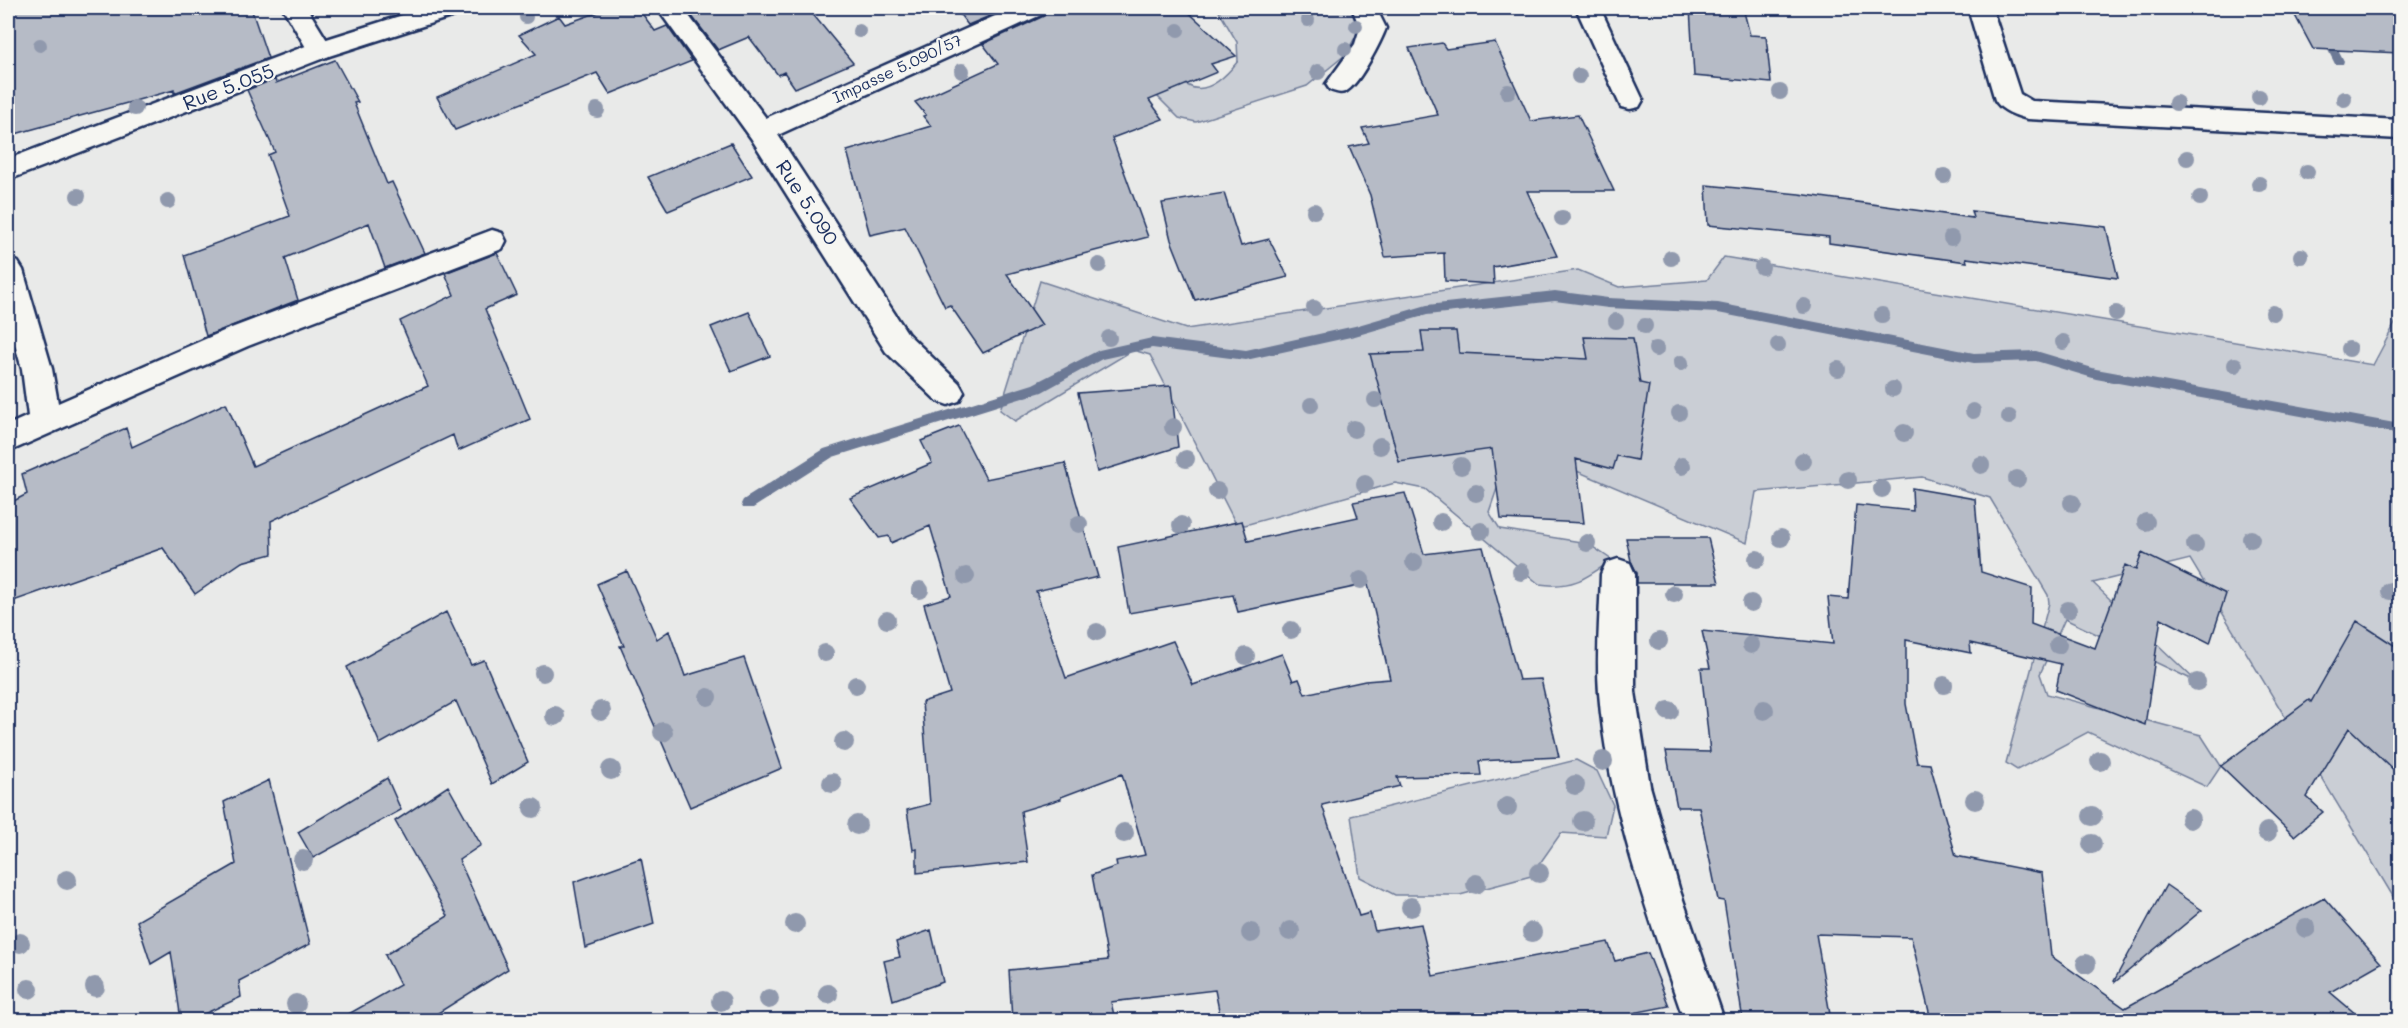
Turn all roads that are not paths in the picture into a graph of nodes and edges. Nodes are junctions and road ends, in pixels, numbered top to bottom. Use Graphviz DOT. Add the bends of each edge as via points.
graph roads {
  1 [pos="295,8"];
  2 [pos="451,8"];
  3 [pos="670,8"];
  4 [pos="1034,8"];
  5 [pos="1364,8"];
  6 [pos="1588,8"];
  7 [pos="1980,8"];
  8 [pos="320,50"];
  9 [pos="1339,84"];
  10 [pos="1630,100"];
  11 [pos="2400,130"];
  12 [pos="761,131"];
  13 [pos="8,170"];
  14 [pos="492,241"];
  15 [pos="8,270"];
  16 [pos="948,392"];
  17 [pos="45,423"];
  18 [pos="8,439"];
  19 [pos="1618,574"];
  20 [pos="1704,1020"];
  1 -- 8 [label="street"];
  2 -- 8 [label="street, Rue 5.055"];
  3 -- 12 [label="street, Rue 5.090"];
  4 -- 12 [label="street, Impasse 5.090/57"];
  5 -- 9 [label="street" via="1373,27 1367,46"];
  6 -- 10 [label="street"];
  7 -- 11 [label="street" via="2007,100 2028,110"];
  8 -- 13 [label="street, Rue 5.055"];
  12 -- 16 [label="street, Rue 5.090" via="897,343"];
  14 -- 17 [label="street" via="237,338"];
  15 -- 17 [label="street" via="37,369"];
  17 -- 18 [label="street"];
  19 -- 20 [label="street" via="1617,692 1631,786"];
}
